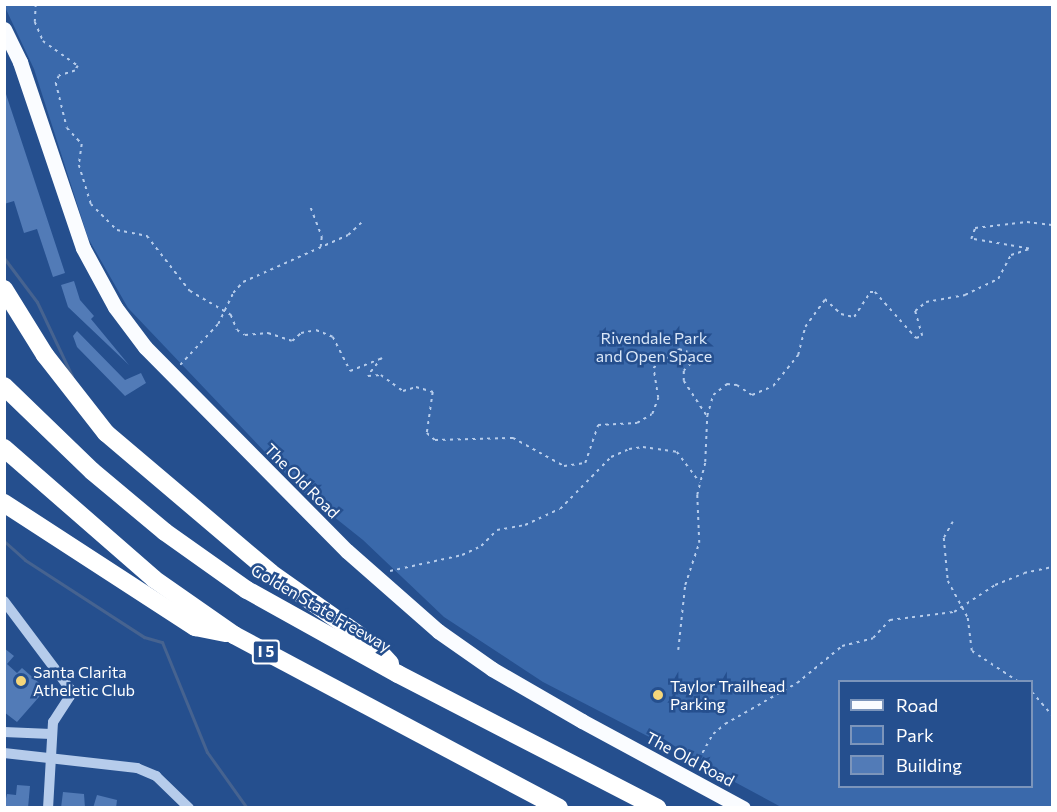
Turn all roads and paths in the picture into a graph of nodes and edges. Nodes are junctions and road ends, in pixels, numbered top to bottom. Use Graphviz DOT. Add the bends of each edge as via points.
graph roads {
  1 [pos="36,4"];
  2 [pos="4,29"];
  3 [pos="311,208"];
  4 [pos="363,221"];
  5 [pos="1053,225"];
  6 [pos="321,248"];
  7 [pos="4,289"];
  8 [pos="225,312"];
  9 [pos="170,374"];
  10 [pos="4,386"];
  11 [pos="707,416"];
  12 [pos="4,448"];
  13 [pos="700,482"];
  14 [pos="4,503"];
  15 [pos="953,522"];
  16 [pos="1053,567"];
  17 [pos="378,582"];
  18 [pos="4,601"];
  19 [pos="963,608"];
  20 [pos="234,635"];
  21 [pos="678,650"];
  22 [pos="398,674"];
  23 [pos="1017,680"];
  24 [pos="1033,693"];
  25 [pos="1052,715"];
  26 [pos="4,732"];
  27 [pos="51,734"];
  28 [pos="4,753"];
  29 [pos="50,757"];
  30 [pos="689,778"];
  31 [pos="48,807"];
  32 [pos="189,807"];
  33 [pos="559,807"];
  34 [pos="658,807"];
  35 [pos="743,807"];
  1 -- 8 [label="path" via="35,22 43,41 78,66 75,71 59,76 56,83 67,128 82,144 79,165 91,204 117,230 147,236 190,291"];
  2 -- 9 [label="main road, The Old Road" via="20,62 83,248 115,308"];
  3 -- 6 [label="path" via="322,237"];
  4 -- 6 [label="path" via="348,235"];
  5 -- 11 [label="path" via="1027,222 975,228 971,239 1029,249 1011,255 998,279 965,295 926,302 915,311 922,336 916,338 875,292 870,292 854,316 841,314 825,299 805,327 798,355 786,374 773,386 752,395 737,385 719,388"];
  6 -- 8 [label="path" via="243,282"];
  7 -- 22 [label="highway" via="45,355 106,433 271,573 379,650"];
  8 -- 9 [label="path"];
  8 -- 11 [label="path" via="245,335 268,333 292,341 301,333 316,330 333,337 350,371 382,358 368,376 381,375 403,391 416,387 433,392 426,430 435,440 513,438 564,466 585,463 598,425 638,423 652,414 658,398 654,368 679,349 688,352 691,364 684,371 684,381"];
  9 -- 17 [label="main road, The Old Road"];
  10 -- 22 [label="highway, Golden State Freeway" via="92,471 165,532 247,590"];
  11 -- 13 [label="path" via="708,447"];
  12 -- 20 [label="highway, I 5" via="154,579"];
  13 -- 17 [label="path" via="677,452 629,449 611,457 560,508 525,525 497,530 481,546 462,555 400,566"];
  13 -- 21 [label="path" via="696,511 699,543 685,585"];
  14 -- 20 [label="highway" via="195,627"];
  15 -- 19 [label="path" via="944,538 948,582"];
  16 -- 19 [label="path" via="995,585"];
  17 -- 30 [label="main road, The Old Road" via="492,669"];
  18 -- 27 [label="street" via="70,689"];
  19 -- 23 [label="path" via="972,651"];
  19 -- 30 [label="path" via="890,620 873,638 828,654 797,683 713,734"];
  20 -- 33 [label="highway, I 5"];
  22 -- 34 [label="highway, Golden State Freeway"];
  24 -- 25 [label="path"];
  26 -- 27 [label="street"];
  27 -- 29 [label="street"];
  28 -- 29 [label="street"];
  29 -- 31 [label="street"];
  29 -- 32 [label="street" via="137,768 156,776"];
  30 -- 35 [label="main road, The Old Road"];
}
